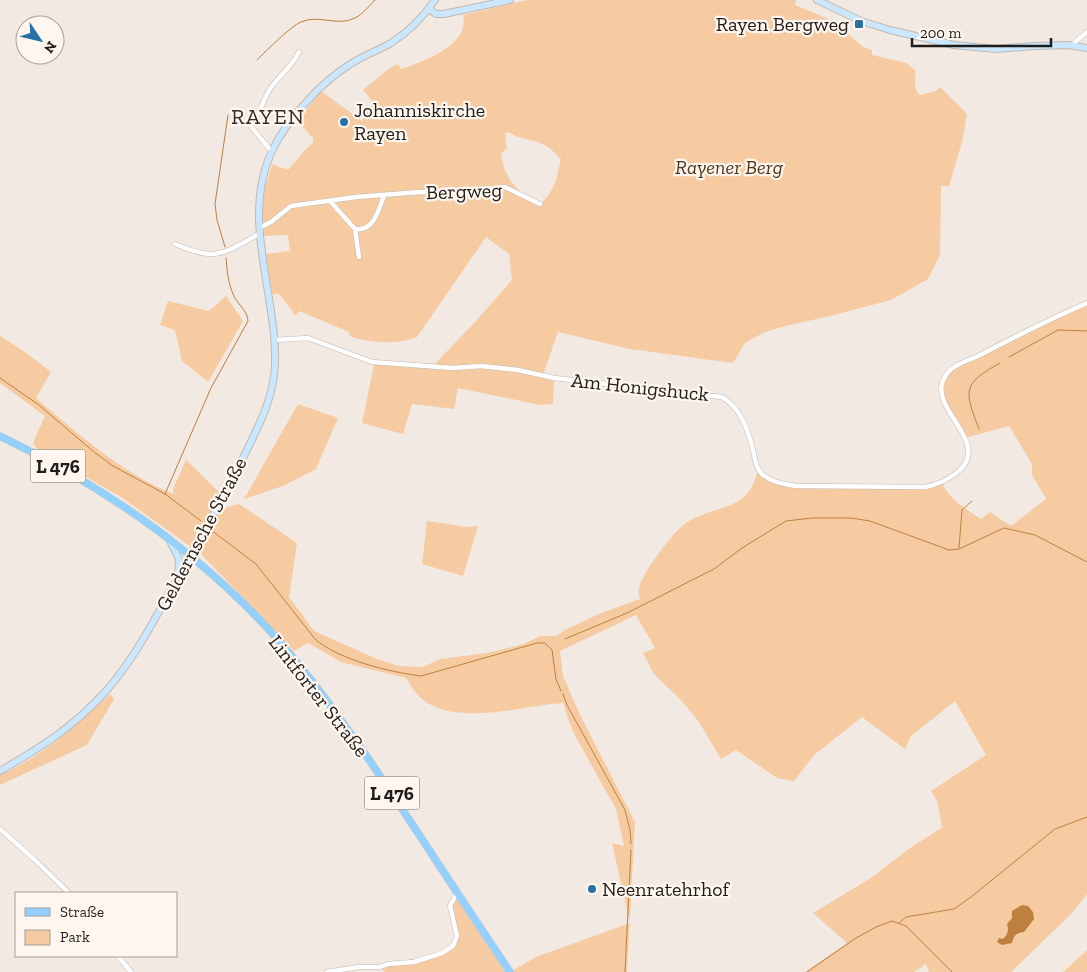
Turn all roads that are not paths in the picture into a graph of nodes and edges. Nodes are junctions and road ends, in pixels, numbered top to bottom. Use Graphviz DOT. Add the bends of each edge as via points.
graph roads {
  1 [pos="435,0"];
  2 [pos="510,0"];
  3 [pos="818,0"];
  4 [pos="429,9"];
  5 [pos="1087,32"];
  6 [pos="1074,46"];
  7 [pos="1087,48"];
  8 [pos="299,52"];
  9 [pos="272,152"];
  10 [pos="384,196"];
  11 [pos="330,201"];
  12 [pos="540,204"];
  13 [pos="355,229"];
  14 [pos="259,231"];
  15 [pos="175,244"];
  16 [pos="359,257"];
  17 [pos="1087,303"];
  18 [pos="275,340"];
  19 [pos="0,436"];
  20 [pos="170,541"];
  21 [pos="191,556"];
  22 [pos="177,579"];
  23 [pos="0,771"];
  24 [pos="0,829"];
  25 [pos="67,892"];
  26 [pos="457,893"];
  27 [pos="119,957"];
  28 [pos="380,968"];
  29 [pos="131,972"];
  30 [pos="327,972"];
  31 [pos="385,972"];
  32 [pos="510,972"];
  1 -- 4 [label="main road, Geldernsche Straße"];
  2 -- 4 [label="main road" via="444,14 436,14"];
  3 -- 6 [label="main road" via="890,30 954,45 996,49"];
  4 -- 9 [label="main road, Geldernsche Straße" via="392,42 334,74 308,100"];
  5 -- 6 [label="street"];
  6 -- 7 [label="main road"];
  8 -- 9 [label="street" via="249,124"];
  9 -- 14 [label="main road, Geldernsche Straße" via="262,179"];
  10 -- 11 [label="street, Bergweg"];
  10 -- 12 [label="street, Bergweg" via="505,187"];
  10 -- 13 [label="street" via="373,223 369,227"];
  11 -- 13 [label="street"];
  11 -- 14 [label="street, Bergweg" via="291,206"];
  13 -- 16 [label="street"];
  14 -- 15 [label="street" via="229,250 210,255"];
  14 -- 18 [label="main road, Geldernsche Straße"];
  17 -- 18 [label="street, Am Honigshuck" via="1010,338 946,374 941,392 964,435 968,457 950,478 925,487 778,483 758,469 747,430 733,404 722,397 554,378 482,366 454,368 382,363 365,360 308,338"];
  18 -- 21 [label="main road, Geldernsche Straße" via="274,379 264,415"];
  19 -- 20 [label="main road, Lintforter Straße / L 476" via="85,481"];
  20 -- 21 [label="main road, Lintforter Straße / L 476"];
  20 -- 22 [label="main road" via="179,559"];
  21 -- 22 [label="main road, Geldernsche Straße"];
  21 -- 26 [label="main road, Lintforter Straße / L 476" via="271,632 306,674 350,732"];
  22 -- 23 [label="main road, Geldernsche Straße" via="142,643 105,691 78,719 43,746"];
  24 -- 25 [label="street"];
  26 -- 28 [label="street" via="450,906 457,936 453,946 414,962 388,964"];
  26 -- 32 [label="main road, Lintforter Straße / L 476"];
  27 -- 29 [label="street"];
  28 -- 30 [label="street" via="359,967"];
  28 -- 31 [label="street"];
}
